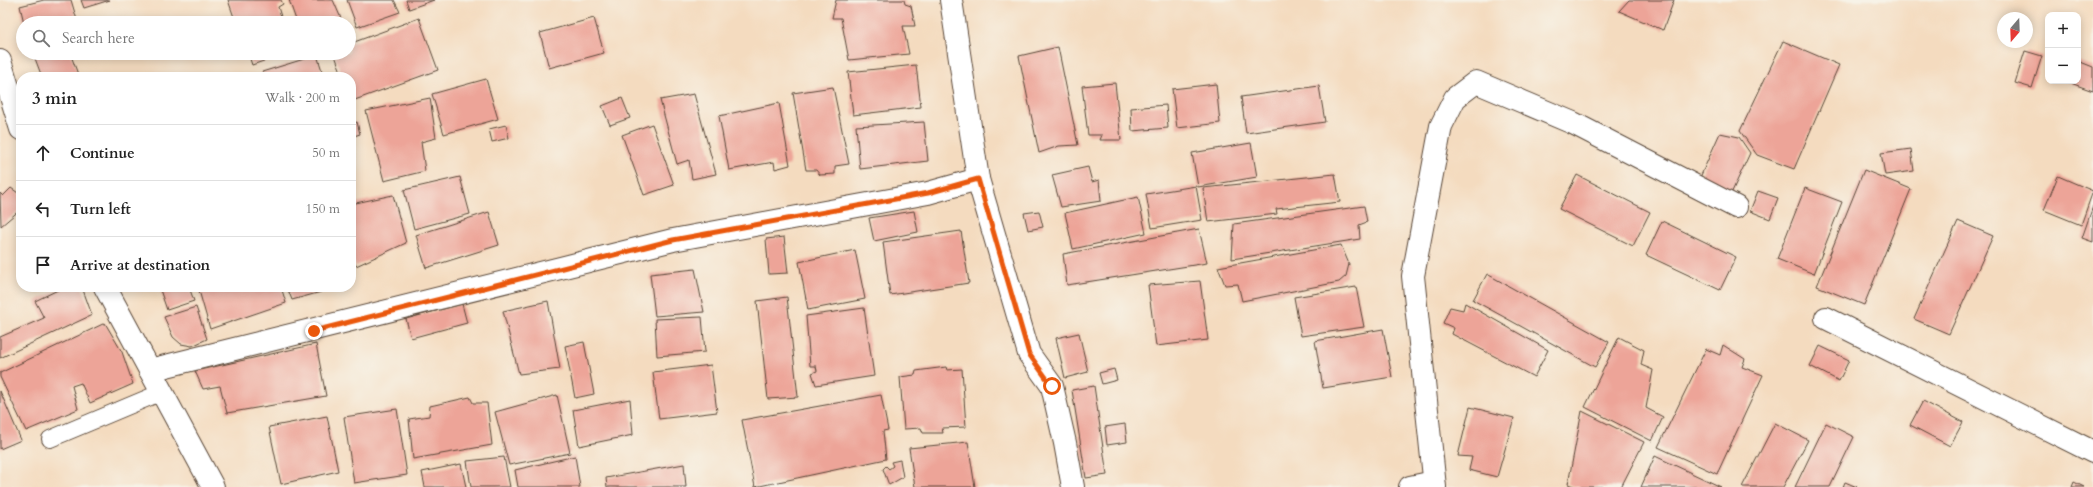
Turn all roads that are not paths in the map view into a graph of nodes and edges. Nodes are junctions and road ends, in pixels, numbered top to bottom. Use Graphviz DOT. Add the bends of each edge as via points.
graph roads {
  1 [pos="951,0"];
  2 [pos="0,61"];
  3 [pos="16,113"];
  4 [pos="978,179"];
  5 [pos="1736,207"];
  6 [pos="108,292"];
  7 [pos="1826,318"];
  8 [pos="150,370"];
  9 [pos="162,392"];
  10 [pos="50,439"];
  11 [pos="2093,452"];
  12 [pos="1434,485"];
  13 [pos="213,487"];
  14 [pos="1073,487"];
  15 [pos="1410,487"];
  1 -- 4 [label="street"];
  2 -- 3 [label="street"];
  4 -- 8 [label="street" via="928,193 673,240"];
  4 -- 14 [label="street" via="1029,354 1052,386"];
  5 -- 12 [label="street" via="1573,123 1476,82 1455,98 1441,126 1413,276"];
  6 -- 8 [label="street"];
  7 -- 11 [label="street"];
  8 -- 9 [label="street"];
  9 -- 10 [label="lane"];
  9 -- 13 [label="street"];
  12 -- 15 [label="street"];
}
